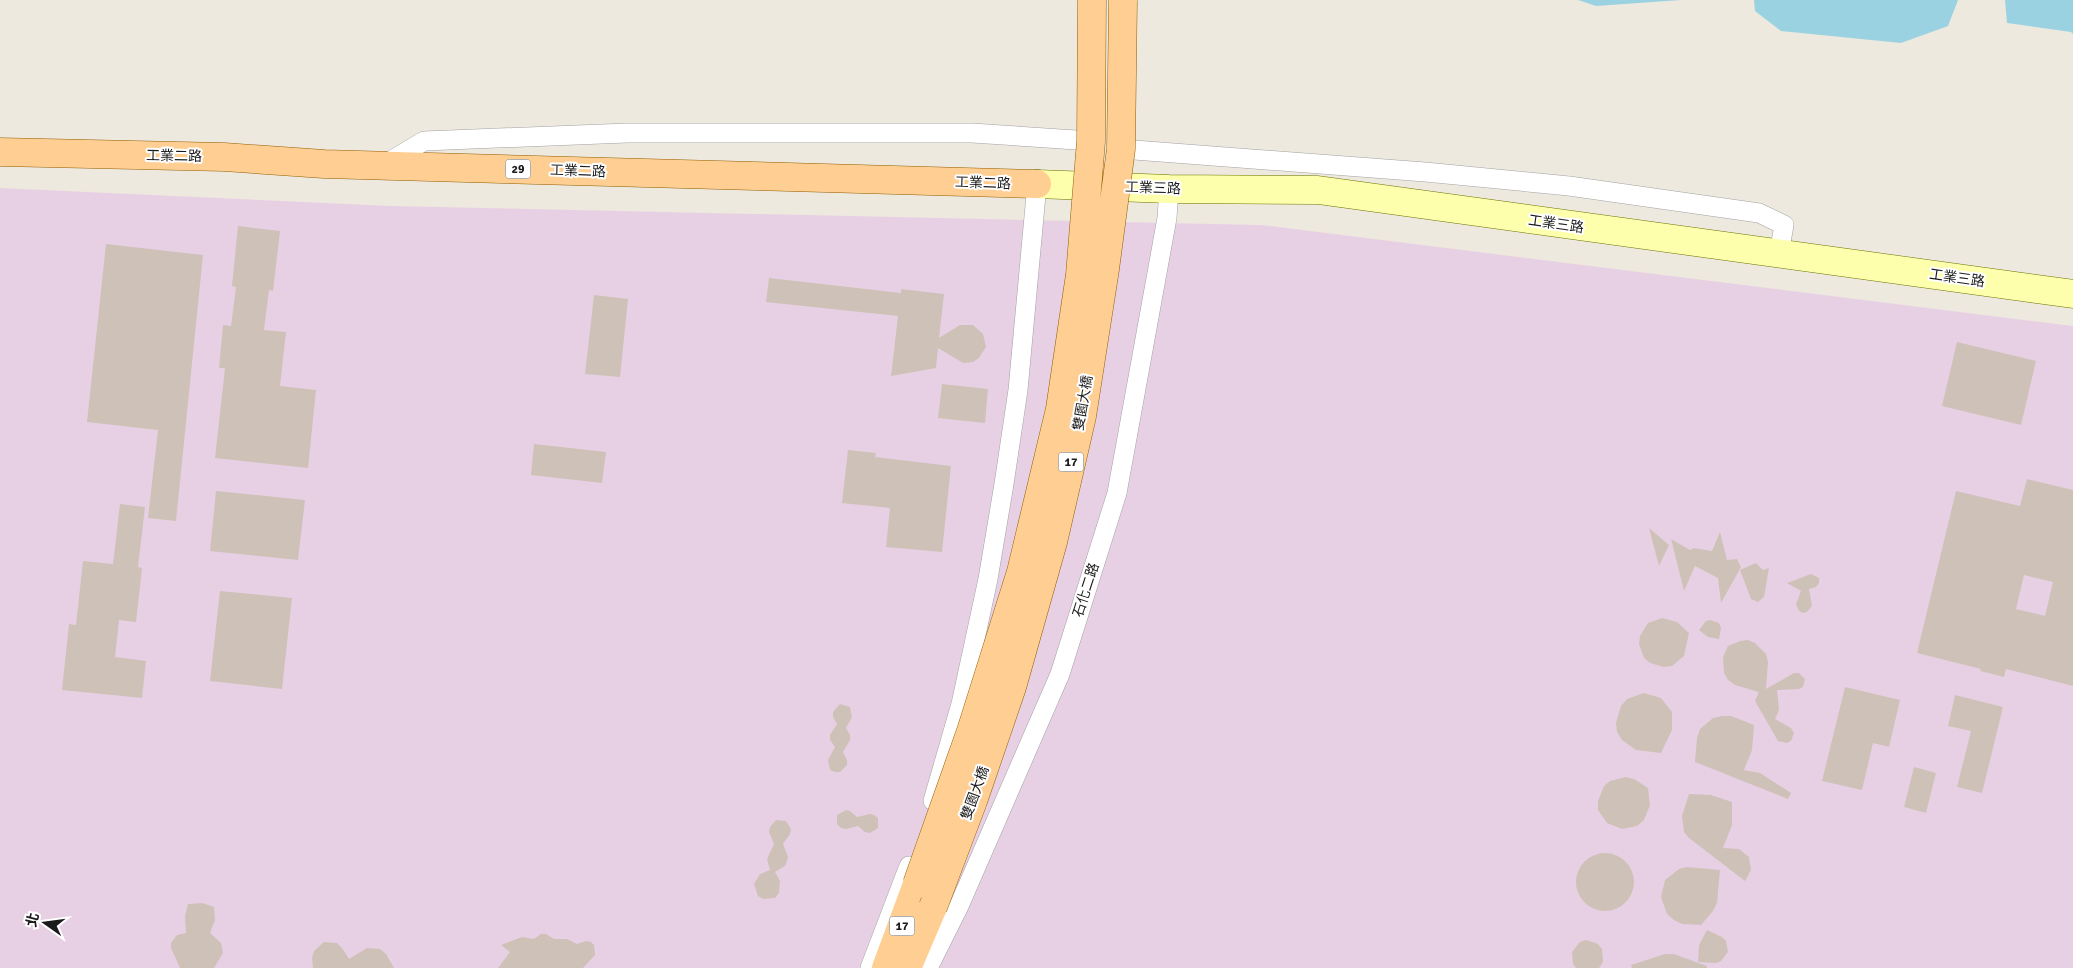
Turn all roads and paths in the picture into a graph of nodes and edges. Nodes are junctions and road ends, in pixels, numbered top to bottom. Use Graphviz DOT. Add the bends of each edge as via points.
graph roads {
  1 [pos="1092,0"];
  2 [pos="1123,0"];
  3 [pos="1091,141"];
  4 [pos="1121,149"];
  5 [pos="0,152"];
  6 [pos="384,165"];
  7 [pos="1037,184"];
  8 [pos="1169,189"];
  9 [pos="1779,254"];
  10 [pos="2073,294"];
  11 [pos="870,968"];
  12 [pos="886,968"];
  13 [pos="907,968"];
  14 [pos="928,968"];
  1 -- 3 [label="main road, 雙園大橋 / 17, bridge"];
  2 -- 4 [label="main road, 雙園大橋 / 17, bridge"];
  3 -- 6 [label="street" via="972,133 627,133 424,141"];
  3 -- 12 [label="main road, 雙園大橋 / 17, bridge" via="1080,275 1060,409 1021,572 971,731"];
  4 -- 9 [label="street" via="1569,186 1759,213 1784,225"];
  4 -- 13 [label="main road, 雙園大橋 / 17, bridge" via="1082,416 1053,542 1012,687 973,801"];
  5 -- 6 [label="main road, 工業二路 / 29" via="224,157"];
  6 -- 7 [label="main road, 工業二路 / 29"];
  7 -- 8 [label="street, 工業三路"];
  7 -- 11 [label="street" via="1018,390 988,579 961,704 930,813"];
  8 -- 9 [label="street, 工業三路" via="1318,190"];
  8 -- 14 [label="street, 石化二路" via="1117,493 1060,674 959,906"];
  9 -- 10 [label="street, 工業三路"];
}
